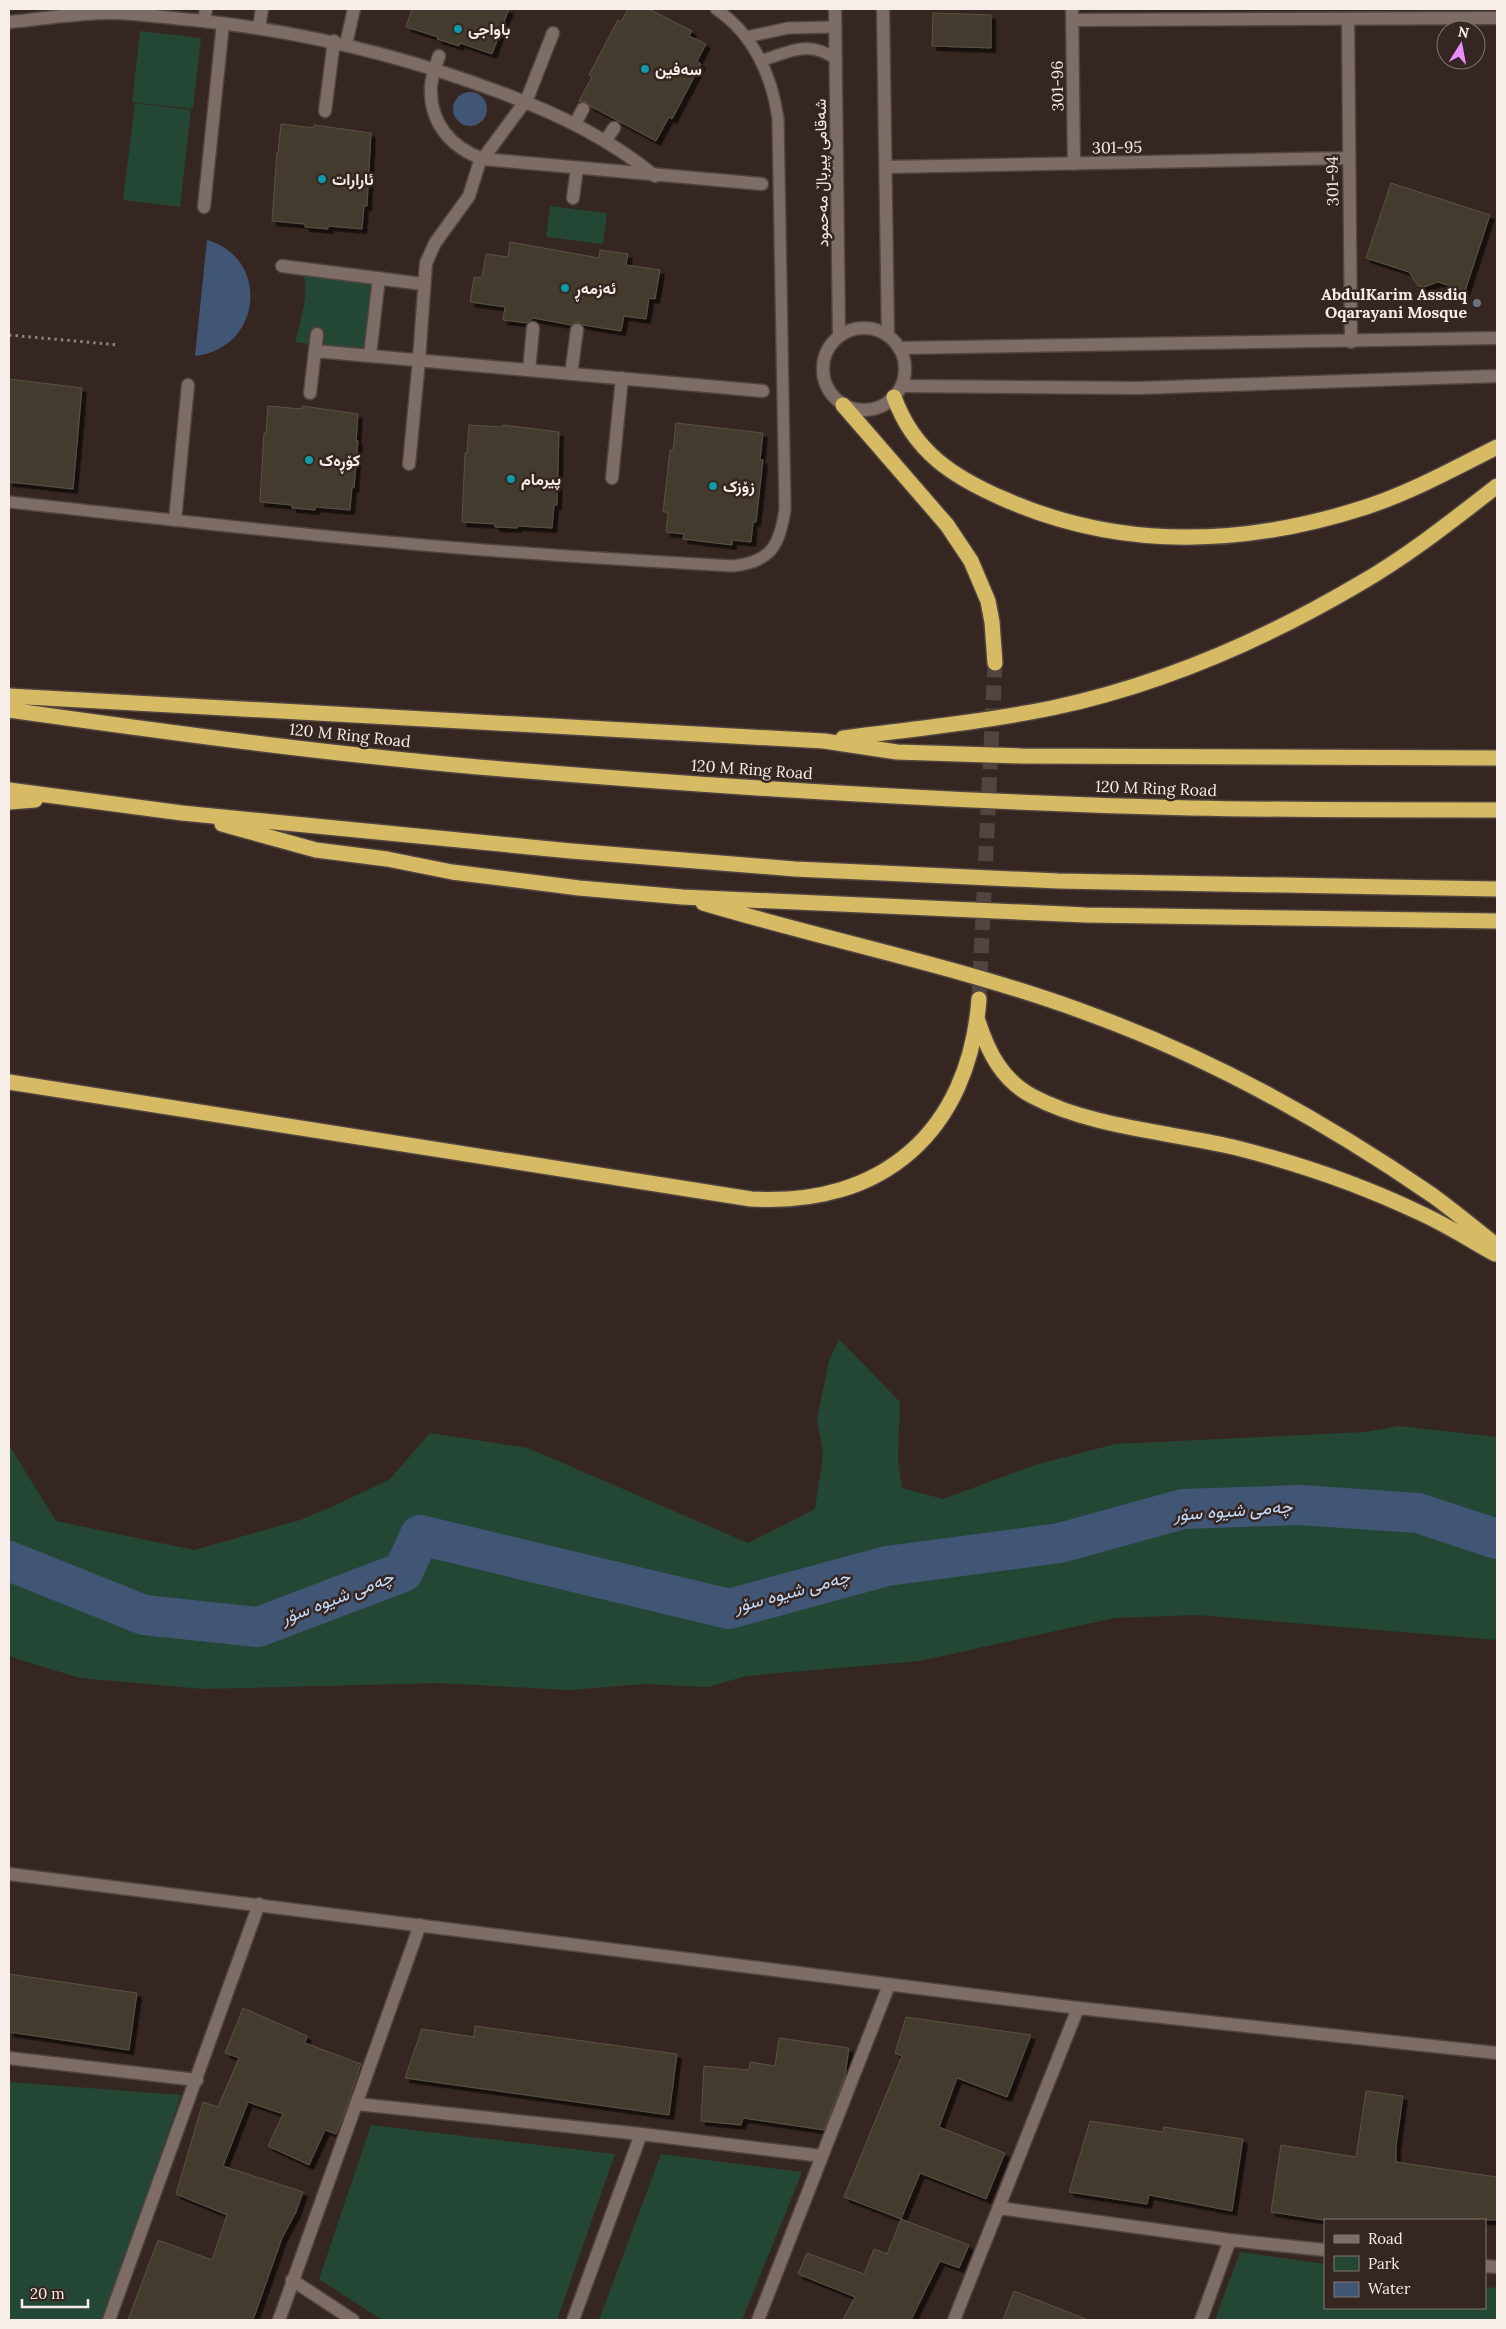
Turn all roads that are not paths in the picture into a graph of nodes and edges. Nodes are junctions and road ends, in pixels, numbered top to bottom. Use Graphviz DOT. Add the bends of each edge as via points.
graph roads {
  1 [pos="262,9"];
  2 [pos="354,9"];
  3 [pos="716,9"];
  4 [pos="835,9"];
  5 [pos="884,9"];
  6 [pos="205,15"];
  7 [pos="1072,15"];
  8 [pos="1497,18"];
  9 [pos="1348,20"];
  10 [pos="9,22"];
  11 [pos="223,23"];
  12 [pos="259,28"];
  13 [pos="836,28"];
  14 [pos="553,33"];
  15 [pos="746,37"];
  16 [pos="340,43"];
  17 [pos="836,60"];
  18 [pos="761,61"];
  19 [pos="437,62"];
  20 [pos="525,101"];
  21 [pos="583,110"];
  22 [pos="325,111"];
  23 [pos="575,124"];
  24 [pos="614,128"];
  25 [pos="606,140"];
  26 [pos="483,158"];
  27 [pos="1348,158"];
  28 [pos="1074,164"];
  29 [pos="886,166"];
  30 [pos="576,168"];
  31 [pos="655,176"];
  32 [pos="762,184"];
  33 [pos="573,198"];
  34 [pos="204,207"];
  35 [pos="282,266"];
  36 [pos="378,278"];
  37 [pos="423,284"];
  38 [pos="533,328"];
  39 [pos="577,330"];
  40 [pos="317,334"];
  41 [pos="839,336"];
  42 [pos="888,336"];
  43 [pos="1497,338"];
  44 [pos="1351,342"];
  45 [pos="899,348"];
  46 [pos="315,351"];
  47 [pos="370,355"];
  48 [pos="419,360"];
  49 [pos="529,370"];
  50 [pos="571,374"];
  51 [pos="1497,376"];
  52 [pos="622,378"];
  53 [pos="188,385"];
  54 [pos="763,391"];
  55 [pos="898,392"];
  56 [pos="310,393"];
  57 [pos="843,405"];
  58 [pos="1497,447"];
  59 [pos="409,464"];
  60 [pos="612,478"];
  61 [pos="1497,486"];
  62 [pos="9,502"];
  63 [pos="175,520"];
  64 [pos="995,662"];
  65 [pos="9,696"];
  66 [pos="9,710"];
  67 [pos="824,740"];
  68 [pos="1497,758"];
  69 [pos="9,790"];
  70 [pos="61,798"];
  71 [pos="9,802"];
  72 [pos="1497,810"];
  73 [pos="182,814"];
  74 [pos="1497,889"];
  75 [pos="682,897"];
  76 [pos="1497,921"];
  77 [pos="979,999"];
  78 [pos="977,1017"];
  79 [pos="9,1082"];
  80 [pos="1497,1246"];
  81 [pos="1497,1255"];
  82 [pos="9,1874"];
  83 [pos="260,1904"];
  84 [pos="420,1925"];
  85 [pos="889,1985"];
  86 [pos="1078,2008"];
  87 [pos="1497,2053"];
  88 [pos="9,2058"];
  89 [pos="197,2080"];
  90 [pos="357,2104"];
  91 [pos="641,2134"];
  92 [pos="822,2156"];
  93 [pos="999,2208"];
  94 [pos="1230,2240"];
  95 [pos="1324,2250"];
  96 [pos="292,2280"];
  97 [pos="108,2320"];
  98 [pos="279,2320"];
  99 [pos="353,2320"];
  100 [pos="573,2320"];
  101 [pos="758,2320"];
  102 [pos="954,2320"];
  103 [pos="1201,2320"];
  1 -- 12 [label="street"];
  2 -- 16 [label="street"];
  3 -- 15 [label="lane" via="738,25"];
  4 -- 13 [label="street, شەقامی پیرباڵ مەحمود"];
  5 -- 29 [label="street"];
  6 -- 10 [label="street" via="110,13"];
  6 -- 11 [label="street"];
  7 -- 9 [label="street"];
  7 -- 28 [label="street, 301-96"];
  8 -- 9 [label="street"];
  9 -- 27 [label="street, 301-94"];
  11 -- 12 [label="street"];
  11 -- 34 [label="street"];
  12 -- 16 [label="street"];
  13 -- 15 [label="lane" via="788,28"];
  13 -- 17 [label="street, شەقامی پیرباڵ مەحمود"];
  14 -- 20 [label="street"];
  15 -- 18 [label="lane"];
  16 -- 19 [label="street"];
  16 -- 22 [label="street"];
  17 -- 18 [label="lane" via="814,48 804,48"];
  17 -- 41 [label="street, شەقامی پیرباڵ مەحمود"];
  18 -- 63 [label="lane" via="774,96 778,119 785,472 785,509 780,534 775,547 764,558 752,564 733,566 605,558 401,543"];
  19 -- 20 [label="street"];
  19 -- 26 [label="street" via="431,86 434,112 456,146"];
  20 -- 23 [label="street"];
  20 -- 26 [label="street"];
  21 -- 23 [label="street"];
  23 -- 25 [label="street"];
  24 -- 25 [label="street"];
  25 -- 31 [label="street"];
  26 -- 30 [label="street"];
  26 -- 37 [label="street" via="469,196 430,252"];
  27 -- 28 [label="street, 301-95"];
  27 -- 44 [label="street, 301-94"];
  28 -- 29 [label="street, 301-95"];
  29 -- 42 [label="street"];
  30 -- 31 [label="street"];
  30 -- 33 [label="street"];
  31 -- 32 [label="street"];
  35 -- 36 [label="street"];
  36 -- 37 [label="street"];
  36 -- 47 [label="street"];
  37 -- 48 [label="street"];
  38 -- 49 [label="street"];
  39 -- 50 [label="street"];
  40 -- 46 [label="street"];
  41 -- 42 [label="street" via="863,328"];
  41 -- 57 [label="street" via="824,355 822,373 827,390"];
  42 -- 45 [label="street"];
  43 -- 44 [label="street"];
  44 -- 45 [label="street"];
  45 -- 55 [label="street" via="905,367"];
  46 -- 47 [label="street"];
  46 -- 56 [label="street"];
  47 -- 48 [label="street"];
  48 -- 49 [label="street"];
  48 -- 59 [label="street"];
  49 -- 50 [label="street"];
  50 -- 52 [label="street"];
  51 -- 55 [label="street"];
  52 -- 54 [label="street"];
  52 -- 60 [label="street"];
  53 -- 63 [label="street"];
  55 -- 57 [label="street" via="886,404 866,411"];
  55 -- 58 [label="highway" via="905,422 926,452 950,471 987,492 1079,525 1159,537 1242,535 1312,522 1367,506 1432,480"];
  57 -- 64 [label="highway" via="947,525 972,561 988,601"];
  61 -- 67 [label="highway" via="1429,538 1360,584 1285,625 1218,655 1153,679 1053,708"];
  62 -- 63 [label="lane"];
  65 -- 67 [label="highway"];
  66 -- 72 [label="highway, 120 M Ring Road" via="196,736 456,764 717,785 1189,808"];
  67 -- 68 [label="highway" via="897,752 1022,756"];
  69 -- 70 [label="highway"];
  70 -- 71 [label="highway"];
  70 -- 73 [label="highway"];
  73 -- 74 [label="highway" via="795,869 1058,881"];
  73 -- 75 [label="highway" via="316,850 452,872"];
  75 -- 76 [label="highway" via="1086,915"];
  75 -- 80 [label="highway" via="973,977 1095,1016 1204,1062 1326,1126 1433,1196"];
  77 -- 78 [label="highway"];
  78 -- 79 [label="highway" via="972,1049 959,1088 945,1113 923,1140 899,1160 865,1180 844,1189 797,1199 750,1199"];
  78 -- 81 [label="highway" via="984,1041 996,1064 1030,1095 1050,1105 1083,1116 1232,1147 1328,1174 1420,1213"];
  82 -- 83 [label="street"];
  83 -- 84 [label="street"];
  83 -- 89 [label="street"];
  84 -- 85 [label="street"];
  84 -- 90 [label="street"];
  85 -- 86 [label="street"];
  85 -- 92 [label="street"];
  86 -- 87 [label="street"];
  86 -- 93 [label="street"];
  88 -- 89 [label="street"];
  89 -- 97 [label="street"];
  90 -- 91 [label="street"];
  90 -- 96 [label="street"];
  91 -- 92 [label="street"];
  91 -- 100 [label="street"];
  92 -- 101 [label="street"];
  93 -- 94 [label="street"];
  93 -- 102 [label="street"];
  94 -- 95 [label="street"];
  94 -- 103 [label="street"];
  96 -- 98 [label="street"];
  96 -- 99 [label="street"];
}
